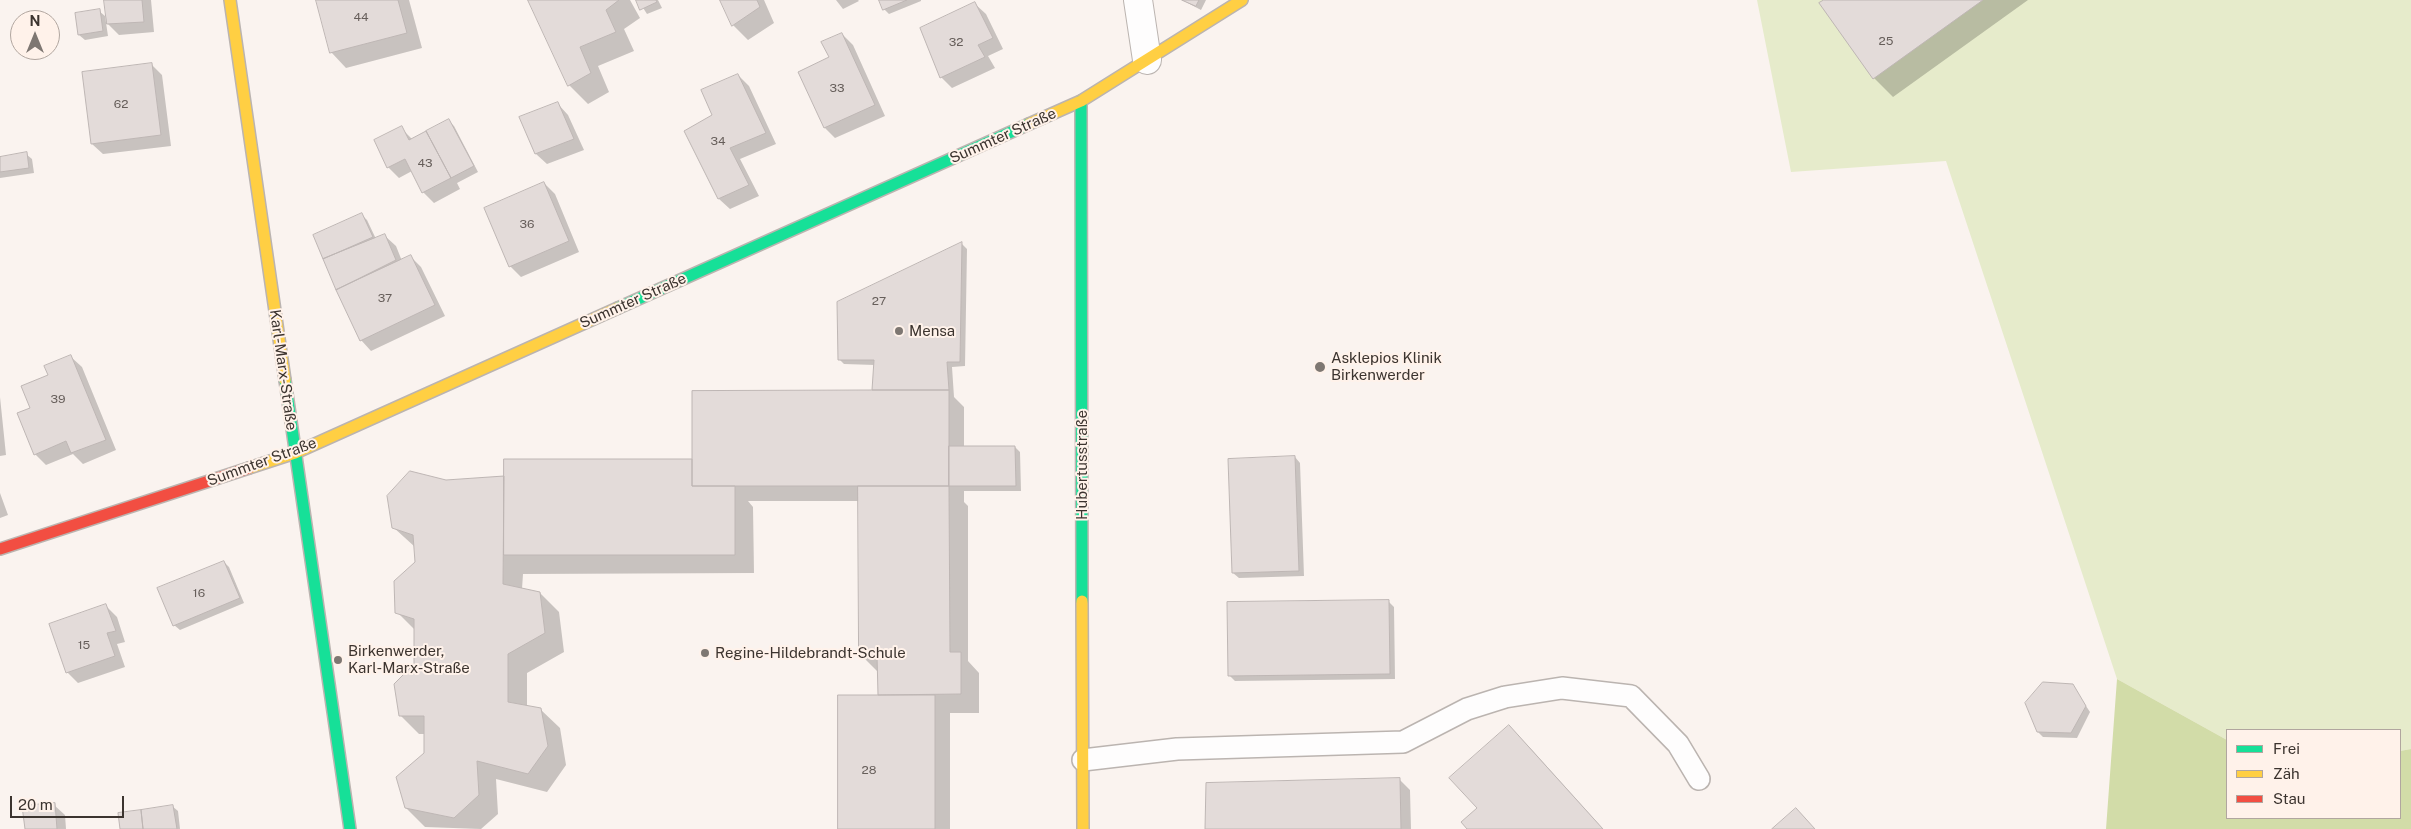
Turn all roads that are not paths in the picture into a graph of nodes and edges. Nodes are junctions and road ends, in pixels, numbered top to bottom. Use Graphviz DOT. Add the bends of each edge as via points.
graph roads {
  1 [pos="230,0"];
  2 [pos="1138,0"];
  3 [pos="1242,0"];
  4 [pos="1147,60"];
  5 [pos="1081,101"];
  6 [pos="295,453"];
  7 [pos="0,549"];
  8 [pos="1083,760"];
  9 [pos="1698,779"];
  10 [pos="350,829"];
  11 [pos="1083,829"];
  1 -- 6 [label="street, Karl-Marx-Straße"];
  2 -- 4 [label="street"];
  3 -- 4 [label="street, Summter Straße"];
  4 -- 5 [label="street, Summter Straße"];
  5 -- 6 [label="street, Summter Straße"];
  5 -- 8 [label="street, Hubertusstraße"];
  6 -- 7 [label="street, Summter Straße"];
  6 -- 10 [label="street, Karl-Marx-Straße"];
  8 -- 9 [label="lane" via="1177,749 1403,742 1467,710 1505,697 1562,688 1631,696 1678,744"];
  8 -- 11 [label="street, Hubertusstraße"];
}
